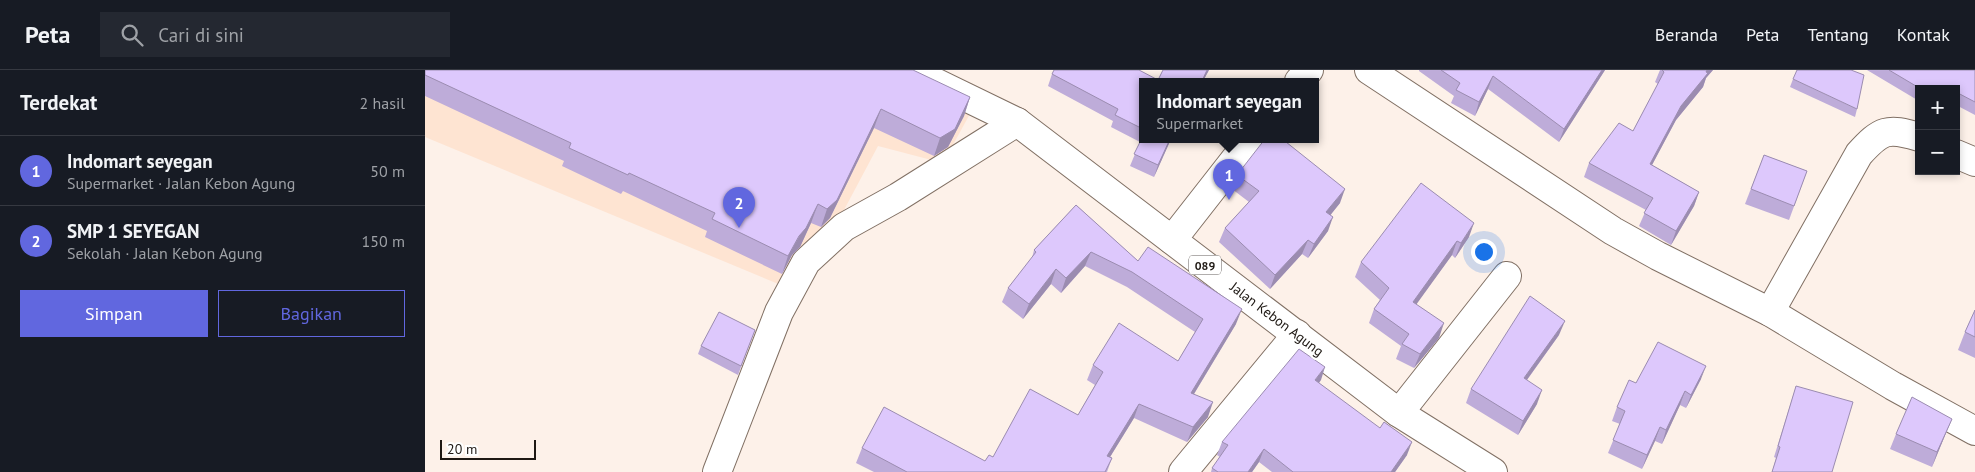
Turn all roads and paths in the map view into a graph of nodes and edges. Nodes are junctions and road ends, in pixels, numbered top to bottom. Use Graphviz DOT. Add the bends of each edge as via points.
graph roads {
  1 [pos="910,70"];
  2 [pos="1369,70"];
  3 [pos="1017,122"];
  4 [pos="1915,136"];
  5 [pos="1248,143"];
  6 [pos="1960,156"];
  7 [pos="1975,162"];
  8 [pos="1173,240"];
  9 [pos="1507,276"];
  10 [pos="1770,312"];
  11 [pos="1297,334"];
  12 [pos="1399,413"];
  13 [pos="1975,431"];
  14 [pos="717,472"];
  15 [pos="1183,472"];
  16 [pos="1493,472"];
  1 -- 3 [label="street, Jalan Kebon Agung / 089"];
  2 -- 10 [label="street" via="1613,231"];
  3 -- 8 [label="street, Jalan Kebon Agung / 089"];
  3 -- 14 [label="street" via="844,227 806,262 779,312"];
  4 -- 10 [label="street" via="1898,130 1876,135 1859,154"];
  5 -- 8 [label="street"];
  6 -- 7 [label="street"];
  8 -- 11 [label="street, Jalan Kebon Agung / 089"];
  9 -- 12 [label="street"];
  10 -- 13 [label="street"];
  11 -- 12 [label="street, Jalan Kebon Agung / 089"];
  11 -- 15 [label="street"];
  12 -- 16 [label="street, Jalan Kebon Agung / 089"];
}
